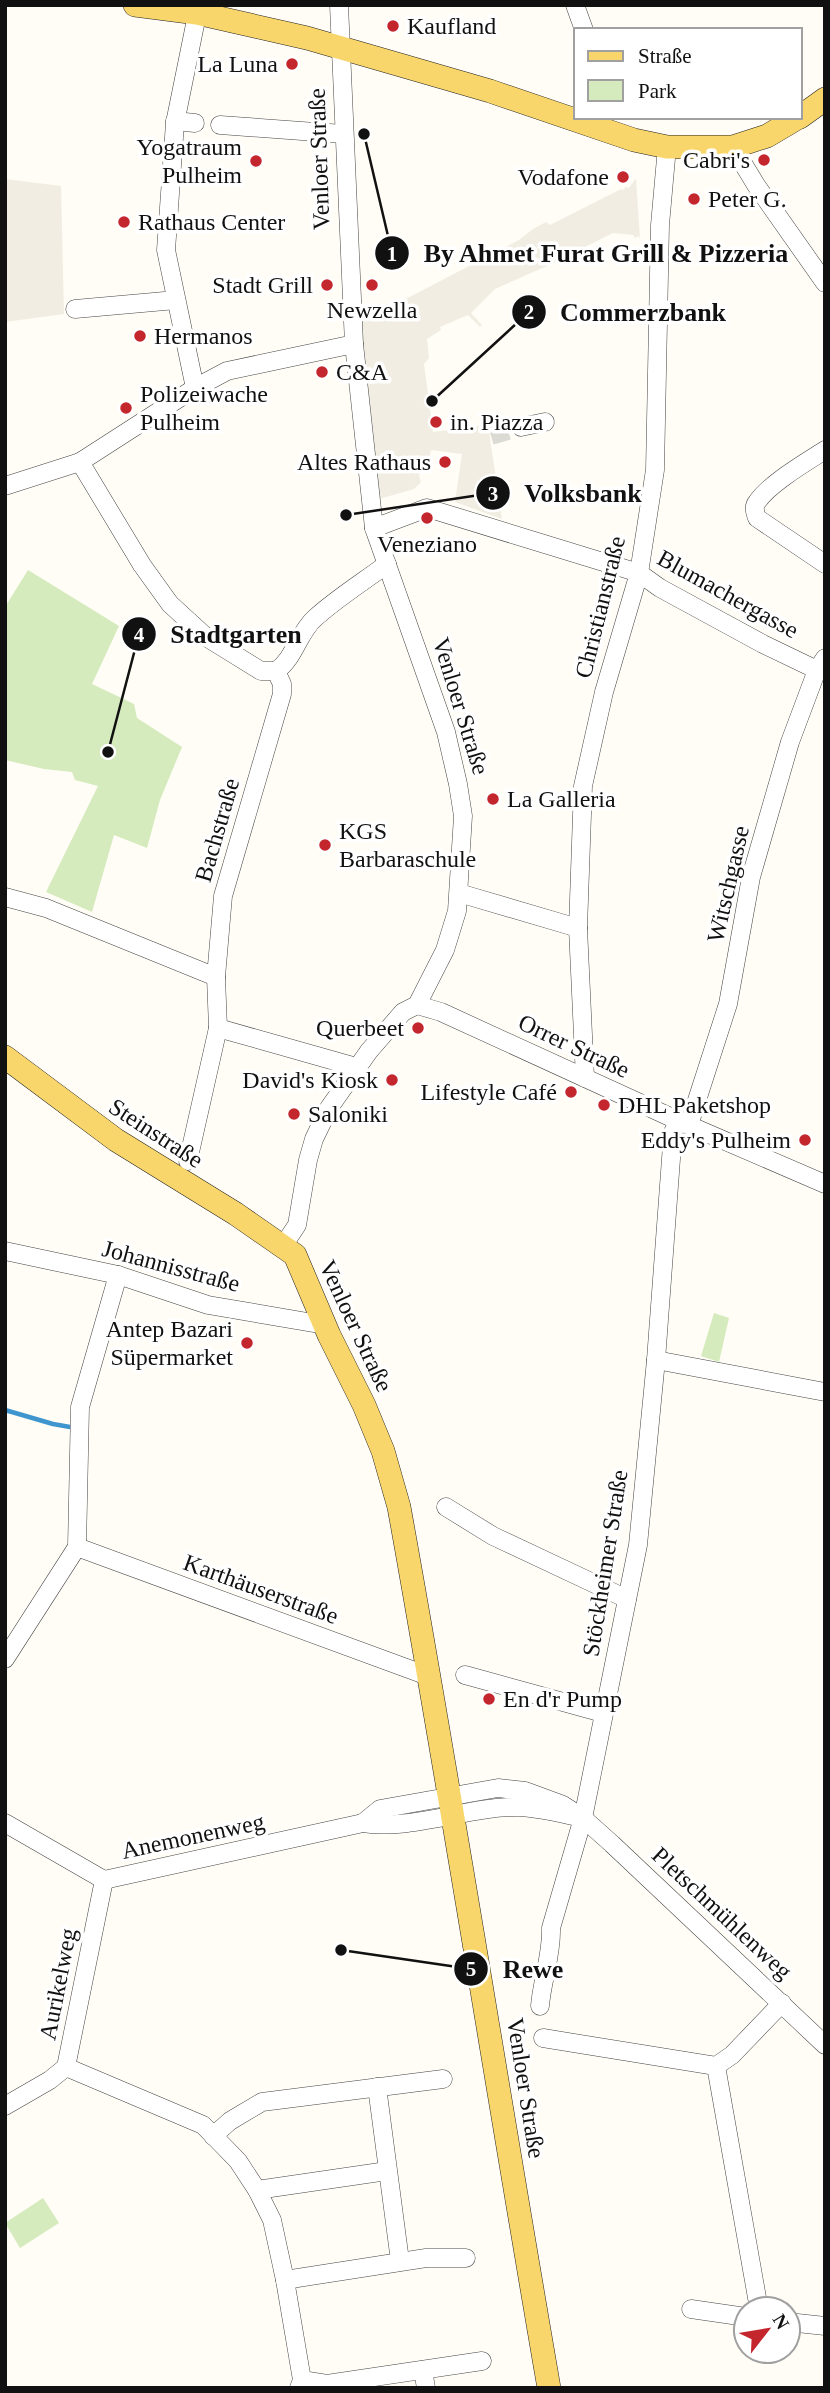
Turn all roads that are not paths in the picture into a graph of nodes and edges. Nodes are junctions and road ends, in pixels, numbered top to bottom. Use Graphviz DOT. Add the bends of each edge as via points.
graph roads {
  1 [pos="135,5"];
  2 [pos="339,5"];
  3 [pos="575,5"];
  4 [pos="198,9"];
  5 [pos="583,28"];
  6 [pos="342,49"];
  7 [pos="825,99"];
  8 [pos="802,116"];
  9 [pos="797,119"];
  10 [pos="175,121"];
  11 [pos="195,123"];
  12 [pos="220,125"];
  13 [pos="343,134"];
  14 [pos="667,146"];
  15 [pos="733,146"];
  16 [pos="825,283"];
  17 [pos="176,300"];
  18 [pos="75,309"];
  19 [pos="354,344"];
  20 [pos="195,388"];
  21 [pos="545,422"];
  22 [pos="521,427"];
  23 [pos="825,450"];
  24 [pos="80,462"];
  25 [pos="5,486"];
  26 [pos="374,528"];
  27 [pos="387,564"];
  28 [pos="825,564"];
  29 [pos="639,573"];
  30 [pos="821,664"];
  31 [pos="276,671"];
  32 [pos="459,893"];
  33 [pos="5,897"];
  34 [pos="578,928"];
  35 [pos="216,977"];
  36 [pos="417,1005"];
  37 [pos="218,1028"];
  38 [pos="5,1057"];
  39 [pos="356,1068"];
  40 [pos="585,1078"];
  41 [pos="684,1123"];
  42 [pos="188,1161"];
  43 [pos="825,1184"];
  44 [pos="284,1246"];
  45 [pos="5,1251"];
  46 [pos="118,1275"];
  47 [pos="325,1325"];
  48 [pos="656,1360"];
  49 [pos="825,1392"];
  50 [pos="446,1507"];
  51 [pos="77,1547"];
  52 [pos="627,1599"];
  53 [pos="5,1658"];
  54 [pos="465,1675"];
  55 [pos="428,1676"];
  56 [pos="603,1713"];
  57 [pos="452,1806"];
  58 [pos="583,1818"];
  59 [pos="5,1823"];
  60 [pos="104,1880"];
  61 [pos="782,2003"];
  62 [pos="540,2006"];
  63 [pos="543,2038"];
  64 [pos="825,2045"];
  65 [pos="716,2066"];
  66 [pos="66,2067"];
  67 [pos="443,2079"];
  68 [pos="377,2087"];
  69 [pos="5,2106"];
  70 [pos="213,2136"];
  71 [pos="387,2171"];
  72 [pos="257,2190"];
  73 [pos="466,2258"];
  74 [pos="400,2261"];
  75 [pos="285,2280"];
  76 [pos="757,2295"];
  77 [pos="691,2309"];
  78 [pos="732,2315"];
  79 [pos="802,2324"];
  80 [pos="825,2326"];
  81 [pos="482,2361"];
  82 [pos="423,2370"];
  83 [pos="300,2384"];
  84 [pos="426,2388"];
  85 [pos="549,2388"];
  1 -- 4 [label="main road"];
  2 -- 6 [label="street, Venloer Straße"];
  3 -- 5 [label="street"];
  4 -- 6 [label="main road"];
  4 -- 10 [label="street"];
  6 -- 13 [label="street, Venloer Straße"];
  6 -- 14 [label="main road"];
  7 -- 8 [label="main road"];
  9 -- 15 [label="main road" via="767,136"];
  10 -- 11 [label="street"];
  10 -- 17 [label="street" via="166,250"];
  12 -- 13 [label="street"];
  13 -- 19 [label="street, Venloer Straße"];
  14 -- 15 [label="main road"];
  14 -- 29 [label="street, Christianstraße" via="660,225 655,470"];
  15 -- 16 [label="street"];
  17 -- 18 [label="street"];
  17 -- 20 [label="street"];
  19 -- 20 [label="street" via="226,371"];
  19 -- 26 [label="street, Venloer Straße"];
  20 -- 24 [label="street"];
  21 -- 22 [label="street"];
  23 -- 28 [label="street" via="792,471 754,509 757,518"];
  24 -- 25 [label="street"];
  24 -- 31 [label="street" via="170,604 206,637 261,671"];
  26 -- 27 [label="street, Venloer Straße"];
  26 -- 29 [label="street, Blumachergasse" via="427,508"];
  27 -- 31 [label="street" via="314,618 284,666"];
  27 -- 32 [label="street, Venloer Straße" via="446,732 458,784 463,816"];
  29 -- 30 [label="street, Blumachergasse" via="763,644"];
  29 -- 34 [label="street, Christianstraße" via="604,692 583,786"];
  30 -- 41 [label="street, Witschgasse" via="790,741 755,865 728,1004"];
  31 -- 35 [label="street, Bachstraße" via="282,694 223,896"];
  32 -- 34 [label="street"];
  32 -- 36 [label="street, Venloer Straße" via="444,950"];
  33 -- 35 [label="street" via="47,908"];
  34 -- 40 [label="street, Christianstraße"];
  35 -- 37 [label="street, Bachstraße"];
  36 -- 39 [label="street, Venloer Straße" via="403,1012"];
  36 -- 40 [label="street, Orrer Straße"];
  37 -- 39 [label="street"];
  37 -- 42 [label="street, Bachstraße"];
  38 -- 44 [label="main road, Steinstraße" via="116,1140"];
  39 -- 44 [label="street, Venloer Straße" via="314,1139 297,1225"];
  40 -- 41 [label="street, Orrer Straße"];
  41 -- 43 [label="street, Orrer Straße"];
  41 -- 48 [label="street, Stöckheimer Straße" via="674,1132"];
  44 -- 47 [label="main road, Venloer Straße" via="295,1255"];
  45 -- 46 [label="street, Johannisstraße"];
  46 -- 47 [label="street, Johannisstraße" via="208,1305"];
  46 -- 51 [label="street" via="80,1407"];
  47 -- 55 [label="main road, Venloer Straße" via="383,1451 399,1507"];
  48 -- 49 [label="street"];
  48 -- 52 [label="street, Stöckheimer Straße" via="638,1545"];
  50 -- 52 [label="street" via="493,1536"];
  51 -- 53 [label="street"];
  51 -- 55 [label="street, Karthäuserstraße"];
  52 -- 56 [label="street, Stöckheimer Straße"];
  54 -- 56 [label="street"];
  55 -- 57 [label="main road, Venloer Straße"];
  56 -- 58 [label="street, Stöckheimer Straße"];
  57 -- 58 [label="street" via="520,1807"];
  57 -- 60 [label="street, Anemonenweg" via="380,1826 363,1823"];
  57 -- 85 [label="main road, Venloer Straße"];
  58 -- 61 [label="street, Pletschmühlenweg"];
  58 -- 62 [label="street, Stöckheimer Straße" via="551,1928"];
  59 -- 60 [label="street, Anemonenweg"];
  60 -- 66 [label="street, Aurikelweg"];
  61 -- 64 [label="street, Pletschmühlenweg"];
  61 -- 65 [label="street"];
  63 -- 65 [label="street"];
  65 -- 76 [label="street"];
  66 -- 69 [label="street, Aurikelweg"];
  66 -- 70 [label="street" via="203,2125"];
  67 -- 68 [label="street"];
  68 -- 70 [label="street" via="262,2102"];
  68 -- 71 [label="street"];
  70 -- 72 [label="street" via="238,2161"];
  71 -- 72 [label="street"];
  71 -- 74 [label="street"];
  72 -- 75 [label="street" via="272,2220"];
  73 -- 74 [label="street"];
  74 -- 75 [label="street"];
  75 -- 83 [label="street"];
  77 -- 78 [label="street"];
  79 -- 80 [label="street"];
  81 -- 82 [label="street"];
  82 -- 83 [label="street"];
  82 -- 84 [label="street"];
}
